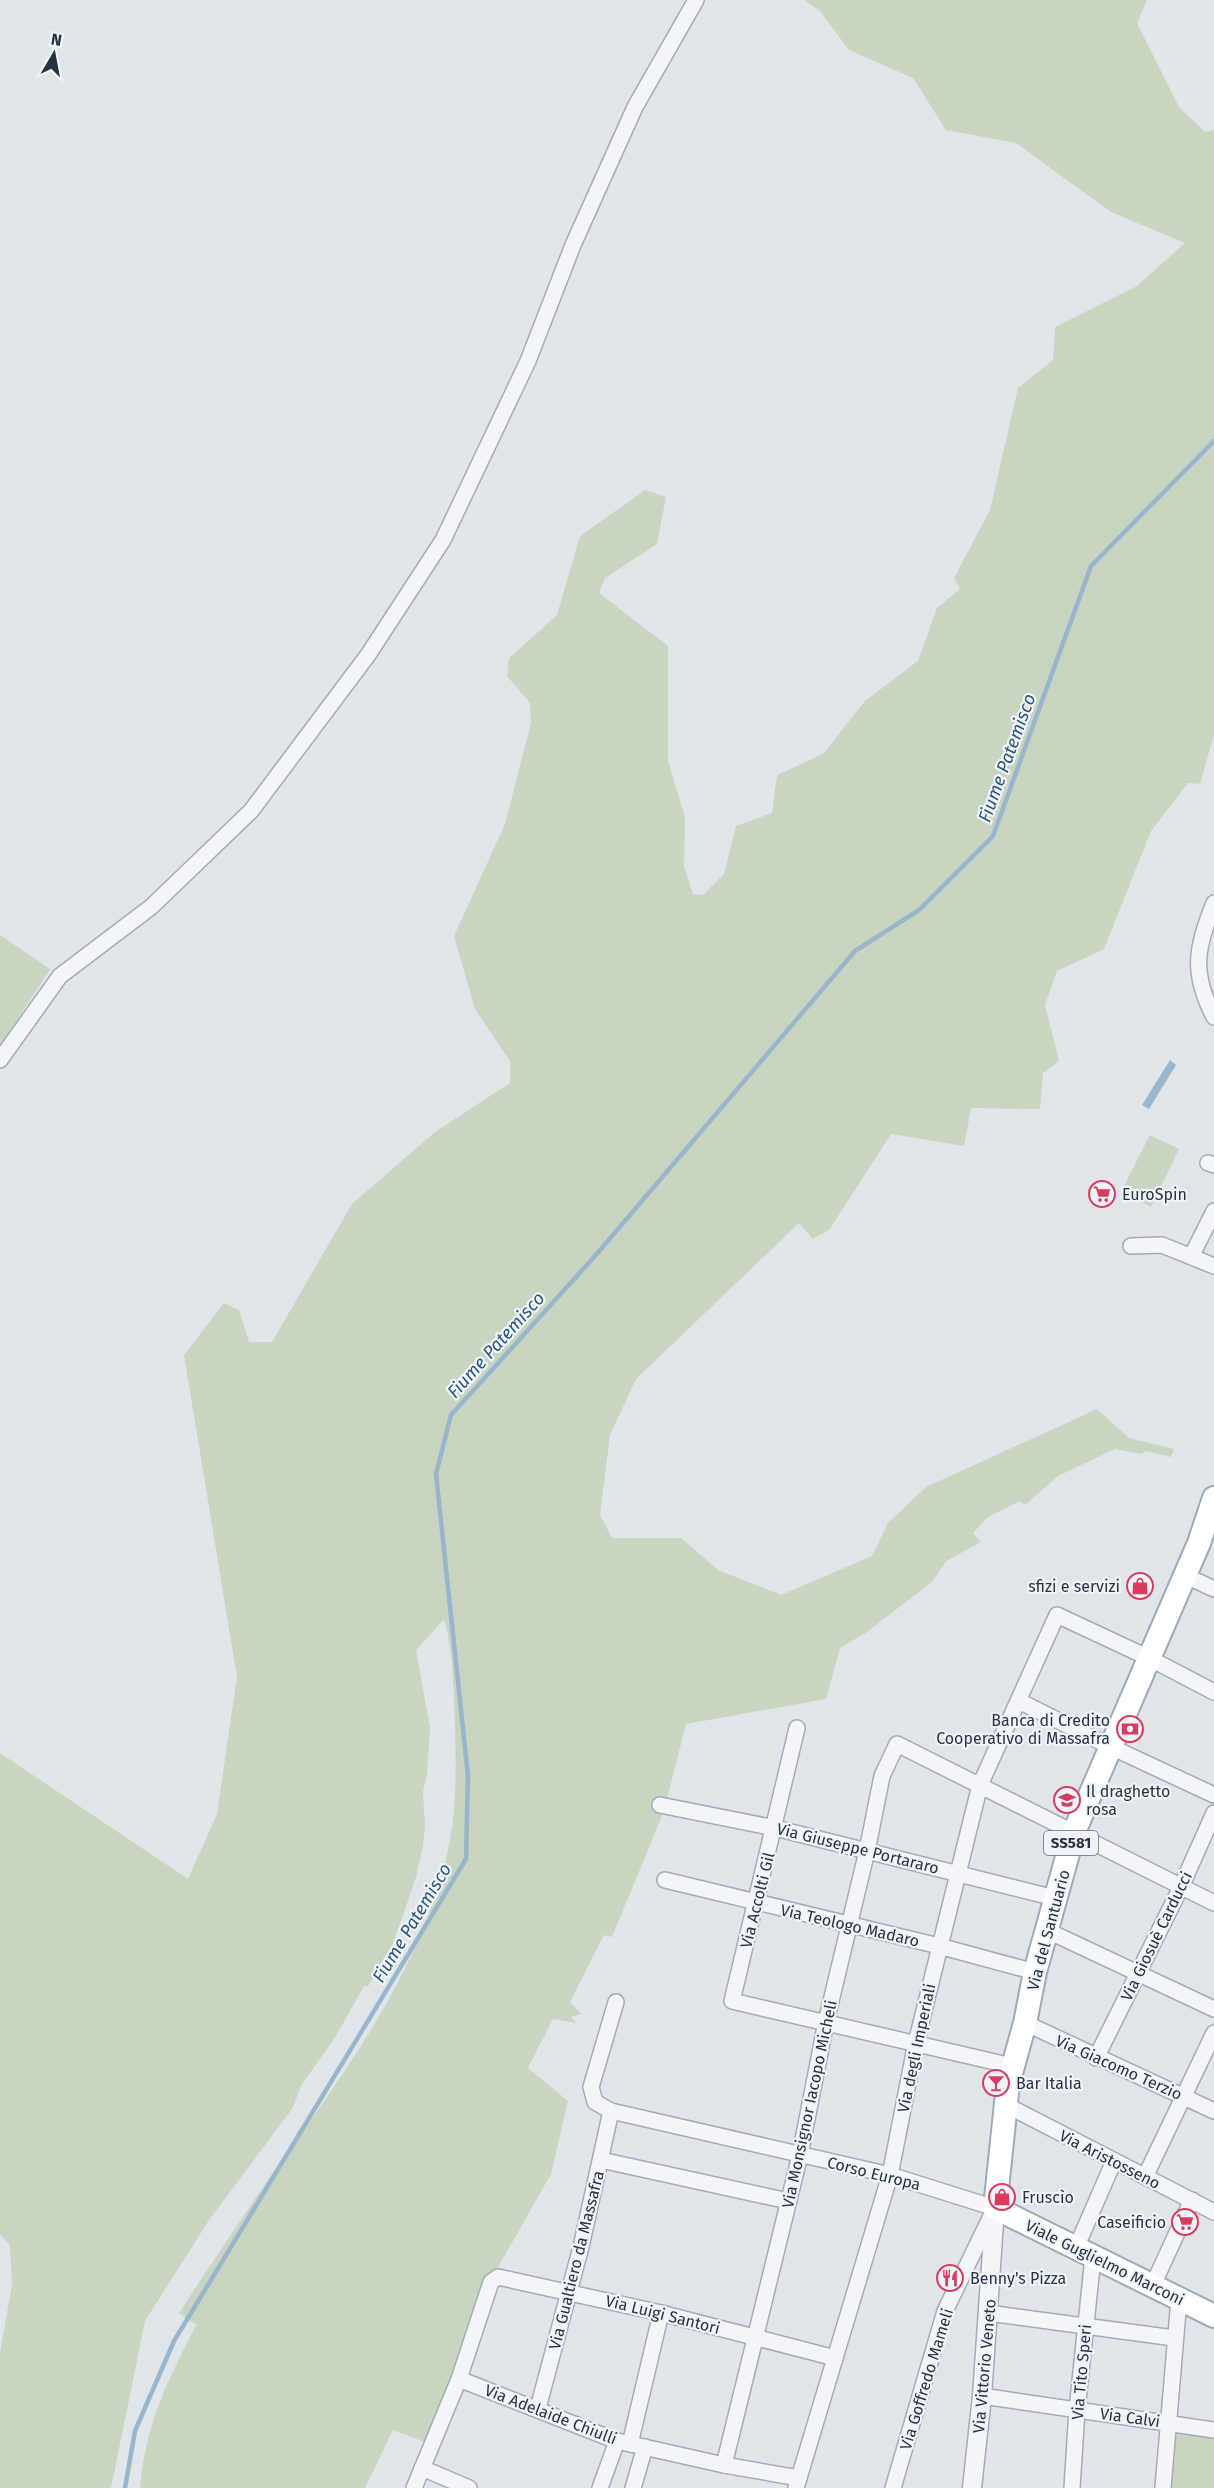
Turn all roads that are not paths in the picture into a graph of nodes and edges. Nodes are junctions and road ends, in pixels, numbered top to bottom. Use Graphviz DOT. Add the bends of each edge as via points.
graph roads {
  1 [pos="696,0"];
  2 [pos="1214,903"];
  3 [pos="1214,1017"];
  4 [pos="0,1060"];
  5 [pos="1214,1211"];
  6 [pos="1131,1246"];
  7 [pos="1191,1256"];
  8 [pos="1214,1266"];
  9 [pos="1214,1497"];
  10 [pos="1206,1538"];
  11 [pos="1184,1575"];
  12 [pos="1214,1589"];
  13 [pos="1149,1658"];
  14 [pos="1214,1692"];
  15 [pos="1019,1701"];
  16 [pos="797,1728"];
  17 [pos="1111,1747"];
  18 [pos="980,1785"];
  19 [pos="1214,1795"];
  20 [pos="660,1805"];
  21 [pos="1214,1813"];
  22 [pos="775,1828"];
  23 [pos="1074,1832"];
  24 [pos="867,1851"];
  25 [pos="957,1872"];
  26 [pos="665,1880"];
  27 [pos="1181,1887"];
  28 [pos="1055,1898"];
  29 [pos="756,1903"];
  30 [pos="1214,1903"];
  31 [pos="848,1925"];
  32 [pos="1046,1930"];
  33 [pos="939,1946"];
  34 [pos="1035,1972"];
  35 [pos="1138,1973"];
  36 [pos="616,2002"];
  37 [pos="1214,2009"];
  38 [pos="826,2022"];
  39 [pos="1025,2023"];
  40 [pos="1214,2033"];
  41 [pos="916,2043"];
  42 [pos="1096,2058"];
  43 [pos="1012,2066"];
  44 [pos="1184,2096"];
  45 [pos="1005,2105"];
  46 [pos="611,2111"];
  47 [pos="1214,2111"];
  48 [pos="800,2155"];
  49 [pos="601,2160"];
  50 [pos="1114,2161"];
  51 [pos="890,2175"];
  52 [pos="1145,2177"];
  53 [pos="1192,2200"];
  54 [pos="788,2201"];
  55 [pos="995,2208"];
  56 [pos="1214,2212"];
  57 [pos="1084,2252"];
  58 [pos="1153,2285"];
  59 [pos="569,2291"];
  60 [pos="1179,2299"];
  61 [pos="661,2313"];
  62 [pos="988,2313"];
  63 [pos="1214,2316"];
  64 [pos="1085,2327"];
  65 [pos="755,2337"];
  66 [pos="1174,2338"];
  67 [pos="836,2358"];
  68 [pos="459,2379"];
  69 [pos="982,2396"];
  70 [pos="538,2408"];
  71 [pos="1077,2410"];
  72 [pos="1170,2423"];
  73 [pos="1214,2430"];
  74 [pos="631,2444"];
  75 [pos="724,2465"];
  76 [pos="422,2469"];
  77 [pos="798,2483"];
  78 [pos="414,2488"];
  79 [pos="469,2488"];
  80 [pos="600,2488"];
  81 [pos="633,2488"];
  82 [pos="893,2488"];
  83 [pos="972,2488"];
  84 [pos="1072,2488"];
  85 [pos="1163,2488"];
  1 -- 4 [label="street" via="634,107 573,245 528,361 443,540 368,655 251,811 151,907 60,976"];
  2 -- 3 [label="street" via="1197,959 1206,1001"];
  5 -- 7 [label="street"];
  6 -- 7 [label="street" via="1162,1245"];
  7 -- 8 [label="street"];
  9 -- 10 [label="main road, Via del Santuario / SS581"];
  10 -- 11 [label="main road, Via del Santuario / SS581"];
  11 -- 12 [label="street"];
  11 -- 13 [label="main road, Via del Santuario / SS581"];
  13 -- 14 [label="street"];
  13 -- 15 [label="street, Via degli Imperiali" via="1057,1615"];
  13 -- 17 [label="main road, Via del Santuario / SS581"];
  15 -- 17 [label="street"];
  15 -- 18 [label="street, Via degli Imperiali"];
  16 -- 22 [label="street, Via Accolti Gil"];
  17 -- 19 [label="street"];
  17 -- 23 [label="main road, Via del Santuario / SS581"];
  18 -- 23 [label="street"];
  18 -- 24 [label="street, Via Monsignor Iacopo Micheli" via="897,1744 882,1776"];
  18 -- 25 [label="street, Via degli Imperiali"];
  20 -- 22 [label="street, Via Giuseppe Portararo"];
  21 -- 27 [label="street, Via Giosuè Carducci"];
  22 -- 24 [label="street, Via Giuseppe Portararo"];
  22 -- 29 [label="street, Via Accolti Gil"];
  23 -- 27 [label="street"];
  23 -- 28 [label="main road, Via del Santuario / SS581"];
  24 -- 25 [label="street, Via Giuseppe Portararo"];
  24 -- 31 [label="street, Via Monsignor Iacopo Micheli"];
  25 -- 28 [label="street, Via Giuseppe Portararo"];
  25 -- 33 [label="street, Via degli Imperiali"];
  26 -- 29 [label="street, Via Teologo Madaro"];
  27 -- 30 [label="street"];
  27 -- 35 [label="street, Via Giosuè Carducci"];
  28 -- 32 [label="main road, Via del Santuario / SS581"];
  29 -- 31 [label="street, Via Teologo Madaro"];
  29 -- 38 [label="street, Via Accolti Gil" via="732,2001"];
  31 -- 33 [label="street, Via Teologo Madaro"];
  31 -- 38 [label="street, Via Monsignor Iacopo Micheli"];
  32 -- 34 [label="main road, Via del Santuario / SS581"];
  32 -- 35 [label="street"];
  33 -- 34 [label="street, Via Teologo Madaro"];
  33 -- 41 [label="street, Via degli Imperiali"];
  34 -- 39 [label="main road, Via del Santuario / SS581"];
  35 -- 37 [label="street"];
  35 -- 42 [label="street, Via Giosuè Carducci"];
  36 -- 46 [label="street" via="591,2087 595,2103"];
  38 -- 41 [label="street"];
  38 -- 48 [label="street, Via Monsignor Iacopo Micheli"];
  39 -- 42 [label="street, Via Giacomo Terzio"];
  39 -- 43 [label="main road, Via del Santuario / SS581"];
  40 -- 44 [label="street"];
  41 -- 43 [label="street"];
  41 -- 51 [label="street, Via degli Imperiali"];
  42 -- 44 [label="street, Via Giacomo Terzio"];
  43 -- 45 [label="main road, Via del Santuario / SS581"];
  44 -- 47 [label="street, Via Giacomo Terzio"];
  44 -- 52 [label="street"];
  45 -- 50 [label="street, Via Aristosseno"];
  45 -- 55 [label="main road, Via del Santuario / SS581"];
  46 -- 48 [label="street, Corso Europa"];
  46 -- 49 [label="street, Via Gualtiero da Massafra"];
  48 -- 51 [label="street, Corso Europa"];
  48 -- 54 [label="street, Via Monsignor Iacopo Micheli"];
  49 -- 54 [label="street"];
  49 -- 59 [label="street, Via Gualtiero da Massafra"];
  50 -- 52 [label="street, Via Aristosseno"];
  50 -- 57 [label="street, Via Tito Speri"];
  51 -- 55 [label="street, Corso Europa"];
  51 -- 67 [label="street, Via degli Imperiali"];
  52 -- 53 [label="street, Via Aristosseno"];
  53 -- 56 [label="street, Via Aristosseno"];
  53 -- 58 [label="street"];
  54 -- 65 [label="street, Via Monsignor Iacopo Micheli"];
  55 -- 57 [label="main road, Viale Guglielmo Marconi"];
  55 -- 62 [label="street, Via Vittorio Veneto"];
  55 -- 82 [label="street, Via Goffredo Mameli" via="945,2311"];
  57 -- 58 [label="main road, Viale Guglielmo Marconi"];
  57 -- 64 [label="street, Via Tito Speri"];
  58 -- 60 [label="main road, Viale Guglielmo Marconi"];
  59 -- 61 [label="street, Via Luigi Santori"];
  59 -- 68 [label="street, Via Luigi Santori" via="507,2278 498,2277 491,2282"];
  59 -- 70 [label="street, Via Gualtiero da Massafra"];
  60 -- 63 [label="main road, Viale Guglielmo Marconi"];
  60 -- 66 [label="street"];
  61 -- 65 [label="street, Via Luigi Santori"];
  61 -- 74 [label="street"];
  62 -- 64 [label="street"];
  62 -- 69 [label="street, Via Vittorio Veneto"];
  64 -- 66 [label="street"];
  64 -- 71 [label="street, Via Tito Speri"];
  65 -- 67 [label="street, Via Luigi Santori"];
  65 -- 75 [label="street, Via Monsignor Iacopo Micheli"];
  66 -- 72 [label="street"];
  67 -- 77 [label="street, Via degli Imperiali"];
  68 -- 70 [label="street, Via Adelaide Chiulli"];
  68 -- 76 [label="street"];
  69 -- 71 [label="street, Via Calvi"];
  69 -- 83 [label="street, Via Vittorio Veneto"];
  70 -- 74 [label="street, Via Adelaide Chiulli"];
  71 -- 72 [label="street, Via Calvi"];
  71 -- 84 [label="street, Via Tito Speri"];
  72 -- 73 [label="street, Via Calvi"];
  72 -- 85 [label="street"];
  74 -- 75 [label="street, Via Adelaide Chiulli"];
  74 -- 80 [label="street"];
  74 -- 81 [label="street"];
  75 -- 77 [label="street, Via Adelaide Chiulli"];
  76 -- 78 [label="street"];
  76 -- 79 [label="street"];
}
